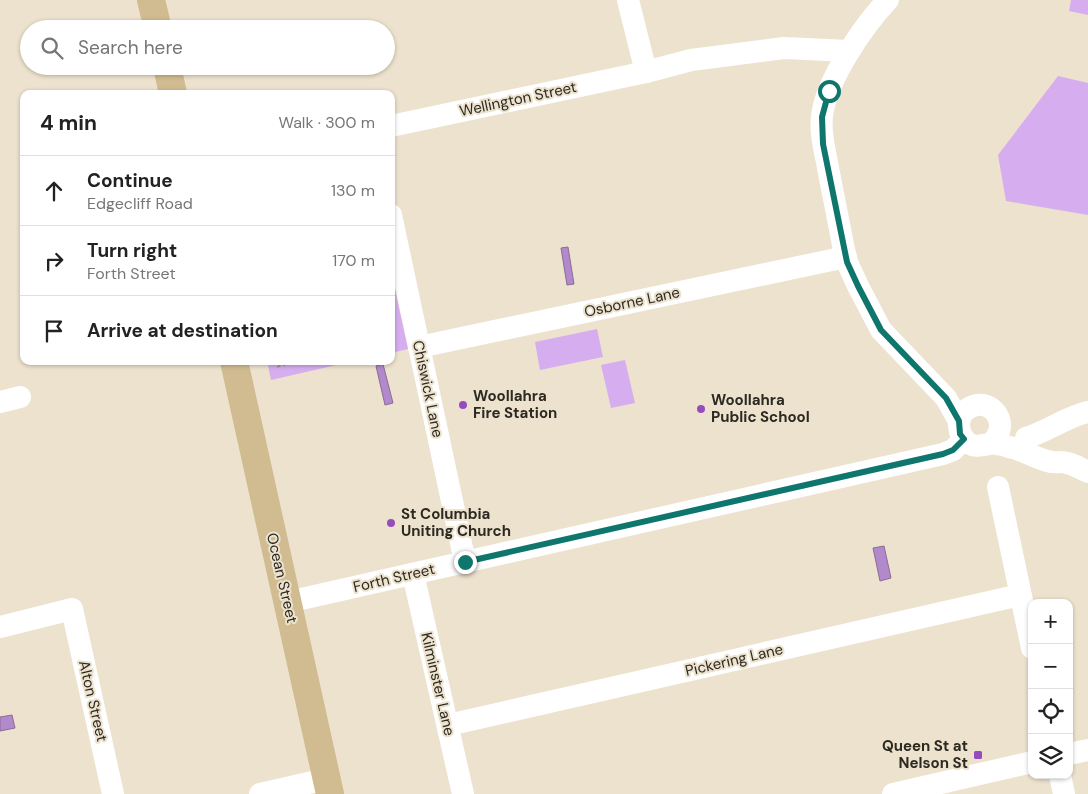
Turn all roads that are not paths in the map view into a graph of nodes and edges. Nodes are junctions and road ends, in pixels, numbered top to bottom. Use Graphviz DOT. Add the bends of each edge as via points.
graph roads {
  1 [pos="151,0"];
  2 [pos="628,0"];
  3 [pos="888,0"];
  4 [pos="156,20"];
  5 [pos="849,51"];
  6 [pos="646,72"];
  7 [pos="169,75"];
  8 [pos="172,90"];
  9 [pos="395,125"];
  10 [pos="395,234"];
  11 [pos="846,257"];
  12 [pos="868,303"];
  13 [pos="419,347"];
  14 [pos="235,365"];
  15 [pos="977,405"];
  16 [pos="1088,412"];
  17 [pos="962,430"];
  18 [pos="995,436"];
  19 [pos="1026,438"];
  20 [pos="1066,462"];
  21 [pos="1088,472"];
  22 [pos="998,487"];
  23 [pos="465,562"];
  24 [pos="413,574"];
  25 [pos="1020,595"];
  26 [pos="288,602"];
  27 [pos="0,626"];
  28 [pos="1031,644"];
  29 [pos="448,725"];
  30 [pos="1088,750"];
  31 [pos="1073,753"];
  32 [pos="1028,763"];
  33 [pos="1061,779"];
  34 [pos="328,786"];
  35 [pos="114,794"];
  36 [pos="260,794"];
  37 [pos="463,794"];
  38 [pos="896,794"];
  39 [pos="1064,794"];
  1 -- 4 [label="main road"];
  2 -- 6 [label="street"];
  3 -- 5 [label="street"];
  5 -- 6 [label="street, Wellington Street" via="784,48 691,60"];
  5 -- 11 [label="street" via="829,91 822,117 823,144"];
  6 -- 9 [label="street, Wellington Street"];
  7 -- 8 [label="main road"];
  10 -- 13 [label="street, Chiswick Lane"];
  11 -- 12 [label="street"];
  11 -- 13 [label="street, Osborne Lane"];
  12 -- 15 [label="street" via="957,390"];
  12 -- 17 [label="street" via="881,330 946,398"];
  13 -- 23 [label="street, Chiswick Lane"];
  14 -- 26 [label="main road, Ocean Street"];
  15 -- 17 [label="street" via="966,410"];
  15 -- 18 [label="street" via="992,409 997,414"];
  16 -- 19 [label="street"];
  17 -- 18 [label="street" via="976,446"];
  17 -- 23 [label="street, Forth Street" via="953,450 943,454"];
  18 -- 19 [label="street"];
  18 -- 20 [label="street" via="1011,447 1052,462"];
  19 -- 20 [label="street" via="1059,452"];
  20 -- 21 [label="street"];
  22 -- 25 [label="street"];
  23 -- 24 [label="street, Forth Street"];
  24 -- 26 [label="street, Forth Street"];
  24 -- 29 [label="street, Kilminster Lane"];
  25 -- 28 [label="street"];
  25 -- 29 [label="street, Pickering Lane"];
  26 -- 34 [label="main road, Ocean Street"];
  27 -- 35 [label="street, Alton Street" via="72,609"];
  29 -- 37 [label="street, Kilminster Lane"];
  30 -- 31 [label="street"];
  32 -- 38 [label="street"];
  33 -- 39 [label="street"];
  34 -- 36 [label="street"];
}
